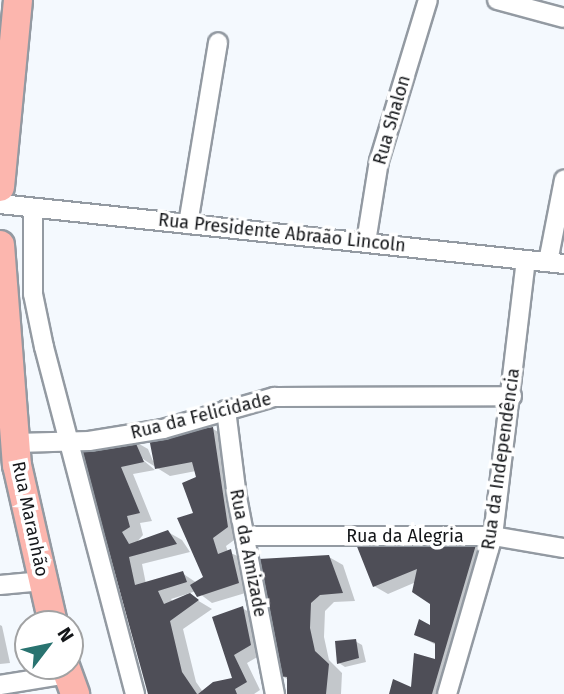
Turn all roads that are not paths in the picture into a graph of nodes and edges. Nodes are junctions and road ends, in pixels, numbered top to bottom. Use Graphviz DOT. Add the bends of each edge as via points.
graph roads {
  1 [pos="18,0"];
  2 [pos="428,0"];
  3 [pos="497,0"];
  4 [pos="564,18"];
  5 [pos="218,42"];
  6 [pos="564,180"];
  7 [pos="0,187"];
  8 [pos="0,204"];
  9 [pos="33,208"];
  10 [pos="188,223"];
  11 [pos="366,242"];
  12 [pos="0,245"];
  13 [pos="526,261"];
  14 [pos="556,263"];
  15 [pos="512,396"];
  16 [pos="226,410"];
  17 [pos="69,441"];
  18 [pos="11,459"];
  19 [pos="244,536"];
  20 [pos="493,536"];
  21 [pos="564,548"];
  22 [pos="43,581"];
  23 [pos="0,585"];
  24 [pos="50,610"];
  25 [pos="49,680"];
  26 [pos="0,685"];
  27 [pos="135,694"];
  28 [pos="275,694"];
  29 [pos="447,694"];
  1 -- 7 [label="highway"];
  2 -- 11 [label="street, Rua Shalon" via="379,161"];
  3 -- 4 [label="street"];
  5 -- 10 [label="street"];
  6 -- 14 [label="street"];
  8 -- 9 [label="street, Rua Presidente Abraão Lincoln"];
  9 -- 10 [label="street, Rua Presidente Abraão Lincoln"];
  9 -- 17 [label="street" via="33,294"];
  10 -- 11 [label="street, Rua Presidente Abraão Lincoln"];
  11 -- 13 [label="street, Rua Presidente Abraão Lincoln"];
  12 -- 18 [label="highway, Rua Maranhão"];
  13 -- 14 [label="street, Rua Presidente Abraão Lincoln"];
  13 -- 15 [label="street, Rua da Independência"];
  15 -- 16 [label="street, Rua da Felicidade" via="318,393 274,397"];
  15 -- 20 [label="street, Rua da Independência"];
  16 -- 17 [label="street, Rua da Felicidade" via="163,429"];
  16 -- 19 [label="street, Rua da Amizade"];
  17 -- 18 [label="street, Rua da Felicidade"];
  17 -- 27 [label="street"];
  18 -- 22 [label="highway, Rua Maranhão"];
  19 -- 20 [label="street, Rua da Alegria"];
  19 -- 28 [label="street, Rua da Amizade"];
  20 -- 21 [label="street, Rua da Alegria"];
  20 -- 29 [label="street, Rua da Independência"];
  22 -- 23 [label="street"];
  22 -- 24 [label="highway, Rua Maranhão"];
  25 -- 26 [label="street"];
}
